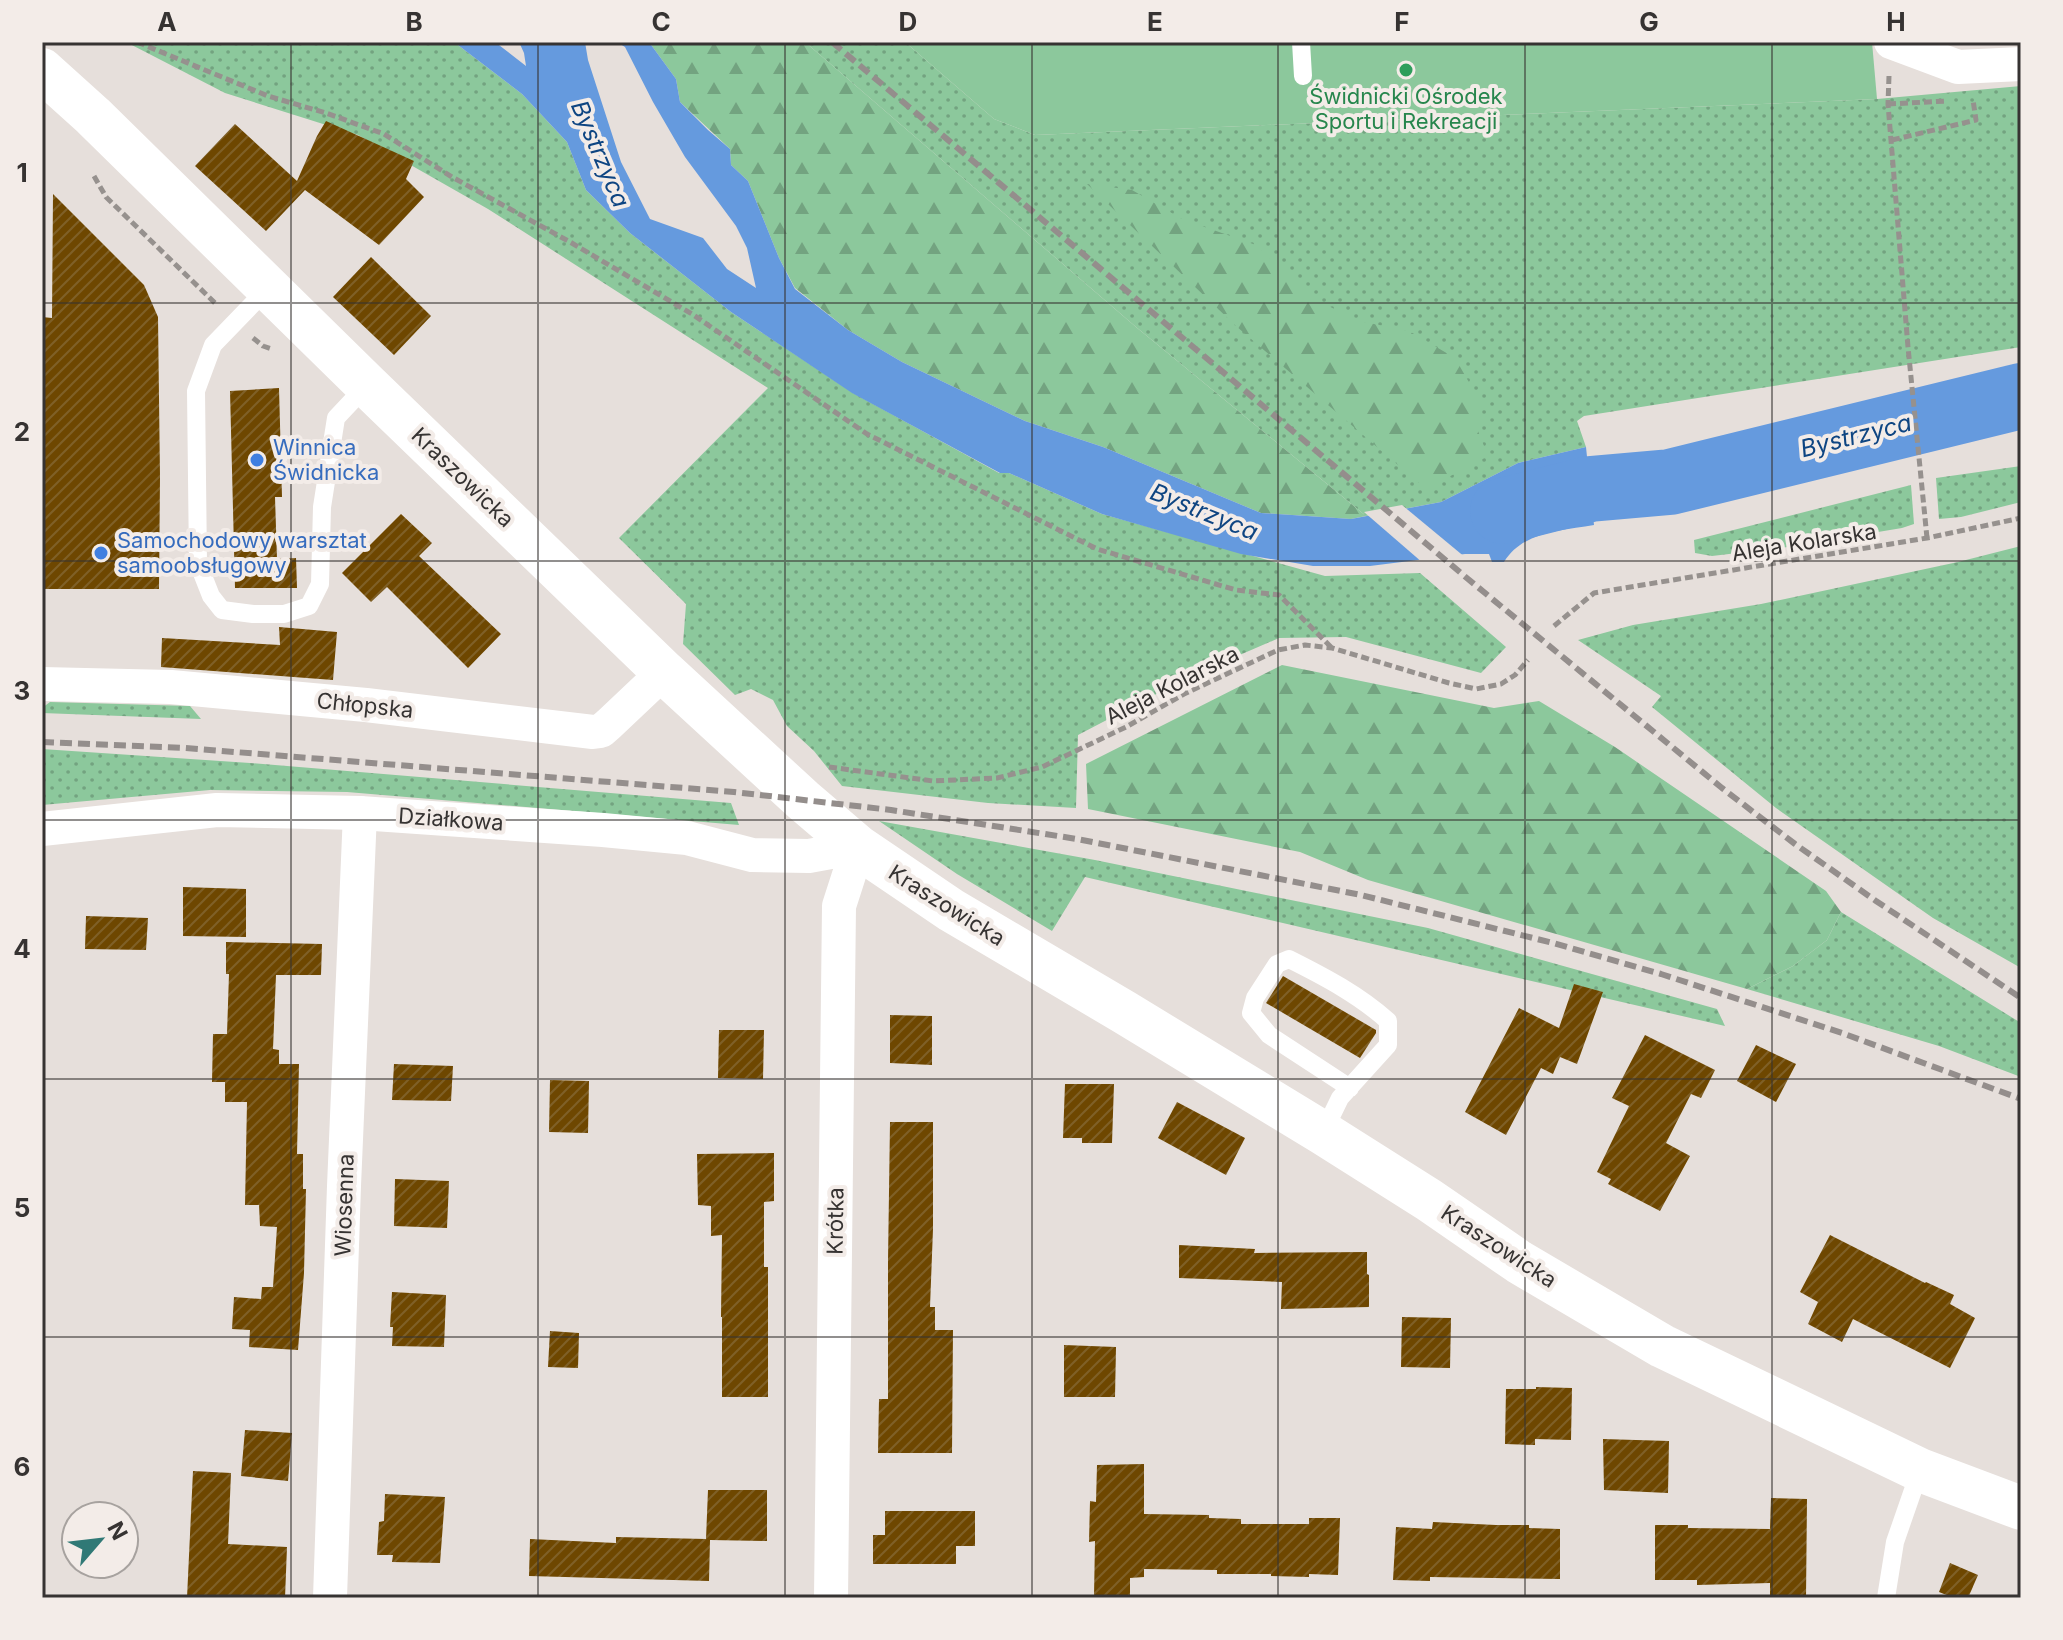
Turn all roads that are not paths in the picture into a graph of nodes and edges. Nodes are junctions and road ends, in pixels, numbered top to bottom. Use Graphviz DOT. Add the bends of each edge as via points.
graph roads {
  1 [pos="1301,42"];
  2 [pos="1891,42"];
  3 [pos="2021,64"];
  4 [pos="42,70"];
  5 [pos="1303,76"];
  6 [pos="268,288"];
  7 [pos="367,385"];
  8 [pos="664,672"];
  9 [pos="42,684"];
  10 [pos="360,813"];
  11 [pos="42,829"];
  12 [pos="858,847"];
  13 [pos="1350,1088"];
  14 [pos="1323,1133"];
  15 [pos="1920,1470"];
  16 [pos="2021,1508"];
  17 [pos="330,1598"];
  18 [pos="831,1598"];
  19 [pos="1886,1598"];
  1 -- 5 [label="lane"];
  2 -- 3 [label="street" via="1958,67"];
  4 -- 6 [label="street, Kraszowicka"];
  6 -- 7 [label="street, Kraszowicka"];
  6 -- 7 [label="lane" via="213,345 196,391 198,563 222,610 284,614 309,606 320,584 322,507 336,418"];
  7 -- 8 [label="street, Kraszowicka"];
  8 -- 9 [label="street, Chłopska" via="601,731 593,732 171,687"];
  8 -- 12 [label="street, Kraszowicka"];
  10 -- 11 [label="street, Działkowa" via="217,810"];
  10 -- 12 [label="street, Działkowa" via="687,838 752,855 809,856"];
  10 -- 17 [label="street, Wiosenna"];
  12 -- 14 [label="street, Kraszowicka" via="951,910"];
  12 -- 18 [label="street, Krótka" via="839,906"];
  13 -- 13 [label="lane" via="1388,1045 1388,1021 1342,986 1289,959 1277,964 1251,1013 1269,1035"];
  13 -- 14 [label="lane"];
  14 -- 15 [label="street, Kraszowicka" via="1519,1262 1662,1346"];
  15 -- 16 [label="street, Kraszowicka"];
  15 -- 19 [label="lane" via="1895,1542"];
}
